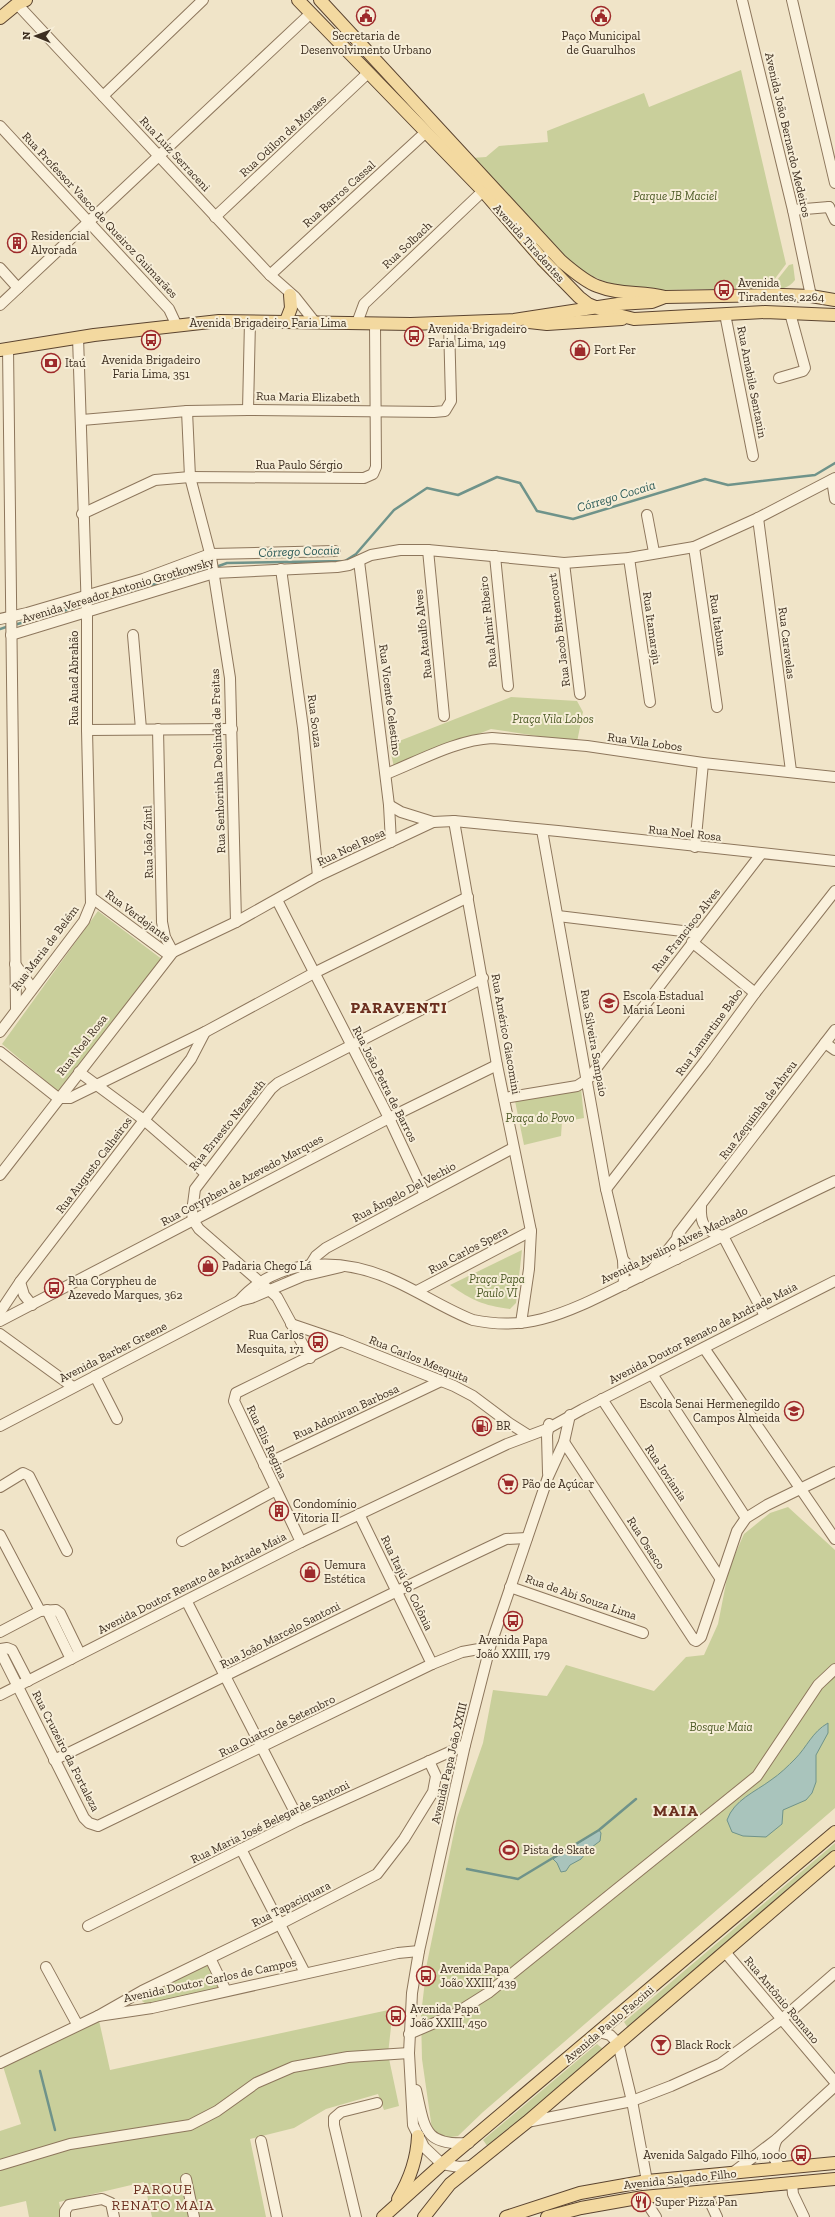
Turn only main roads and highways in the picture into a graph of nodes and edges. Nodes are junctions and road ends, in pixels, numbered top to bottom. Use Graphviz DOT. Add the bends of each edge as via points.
graph roads {
  1 [pos="298,0"];
  2 [pos="320,0"];
  3 [pos="21,2"];
  4 [pos="0,18"];
  5 [pos="290,294"];
  6 [pos="665,297"];
  7 [pos="835,300"];
  8 [pos="597,308"];
  9 [pos="835,315"];
  10 [pos="634,318"];
  11 [pos="514,320"];
  12 [pos="286,321"];
  13 [pos="4,349"];
  14 [pos="835,1832"];
  15 [pos="835,1857"];
  16 [pos="418,2136"];
  17 [pos="835,2163"];
  18 [pos="835,2179"];
  19 [pos="393,2207"];
  20 [pos="383,2217"];
  21 [pos="424,2217"];
  22 [pos="506,2217"];
  23 [pos="547,2217"];
  1 -- 8 [label="main road, Avenida Tiradentes" via="483,191 579,298"];
  2 -- 6 [label="main road, Avenida Tiradentes" via="574,272 608,290 652,293"];
  3 -- 4 [label="main road"];
  5 -- 12 [label="main road" via="291,308"];
  6 -- 7 [label="main road, Avenida Tiradentes" via="806,296"];
  6 -- 8 [label="main road, Avenida Brigadeiro Faria Lima" via="652,302"];
  8 -- 10 [label="main road, Avenida Tiradentes"];
  8 -- 11 [label="main road, Avenida Brigadeiro Faria Lima"];
  9 -- 10 [label="main road, Avenida Tiradentes" via="790,313"];
  10 -- 11 [label="main road, Avenida Brigadeiro Faria Lima" via="547,324"];
  11 -- 12 [label="main road, Avenida Brigadeiro Faria Lima" via="375,324"];
  12 -- 13 [label="main road, Avenida Brigadeiro Faria Lima" via="176,324"];
  14 -- 19 [label="main road, Avenida Paulo Faccini"];
  15 -- 21 [label="main road, Avenida Paulo Faccini" via="527,2122 450,2184"];
  16 -- 19 [label="main road" via="418,2150 411,2175"];
  17 -- 22 [label="main road, Avenida Salgado Filho" via="647,2181 580,2193"];
  18 -- 23 [label="main road, Avenida Salgado Filho" via="643,2197"];
  19 -- 20 [label="main road, Avenida Paulo Faccini"];
}
